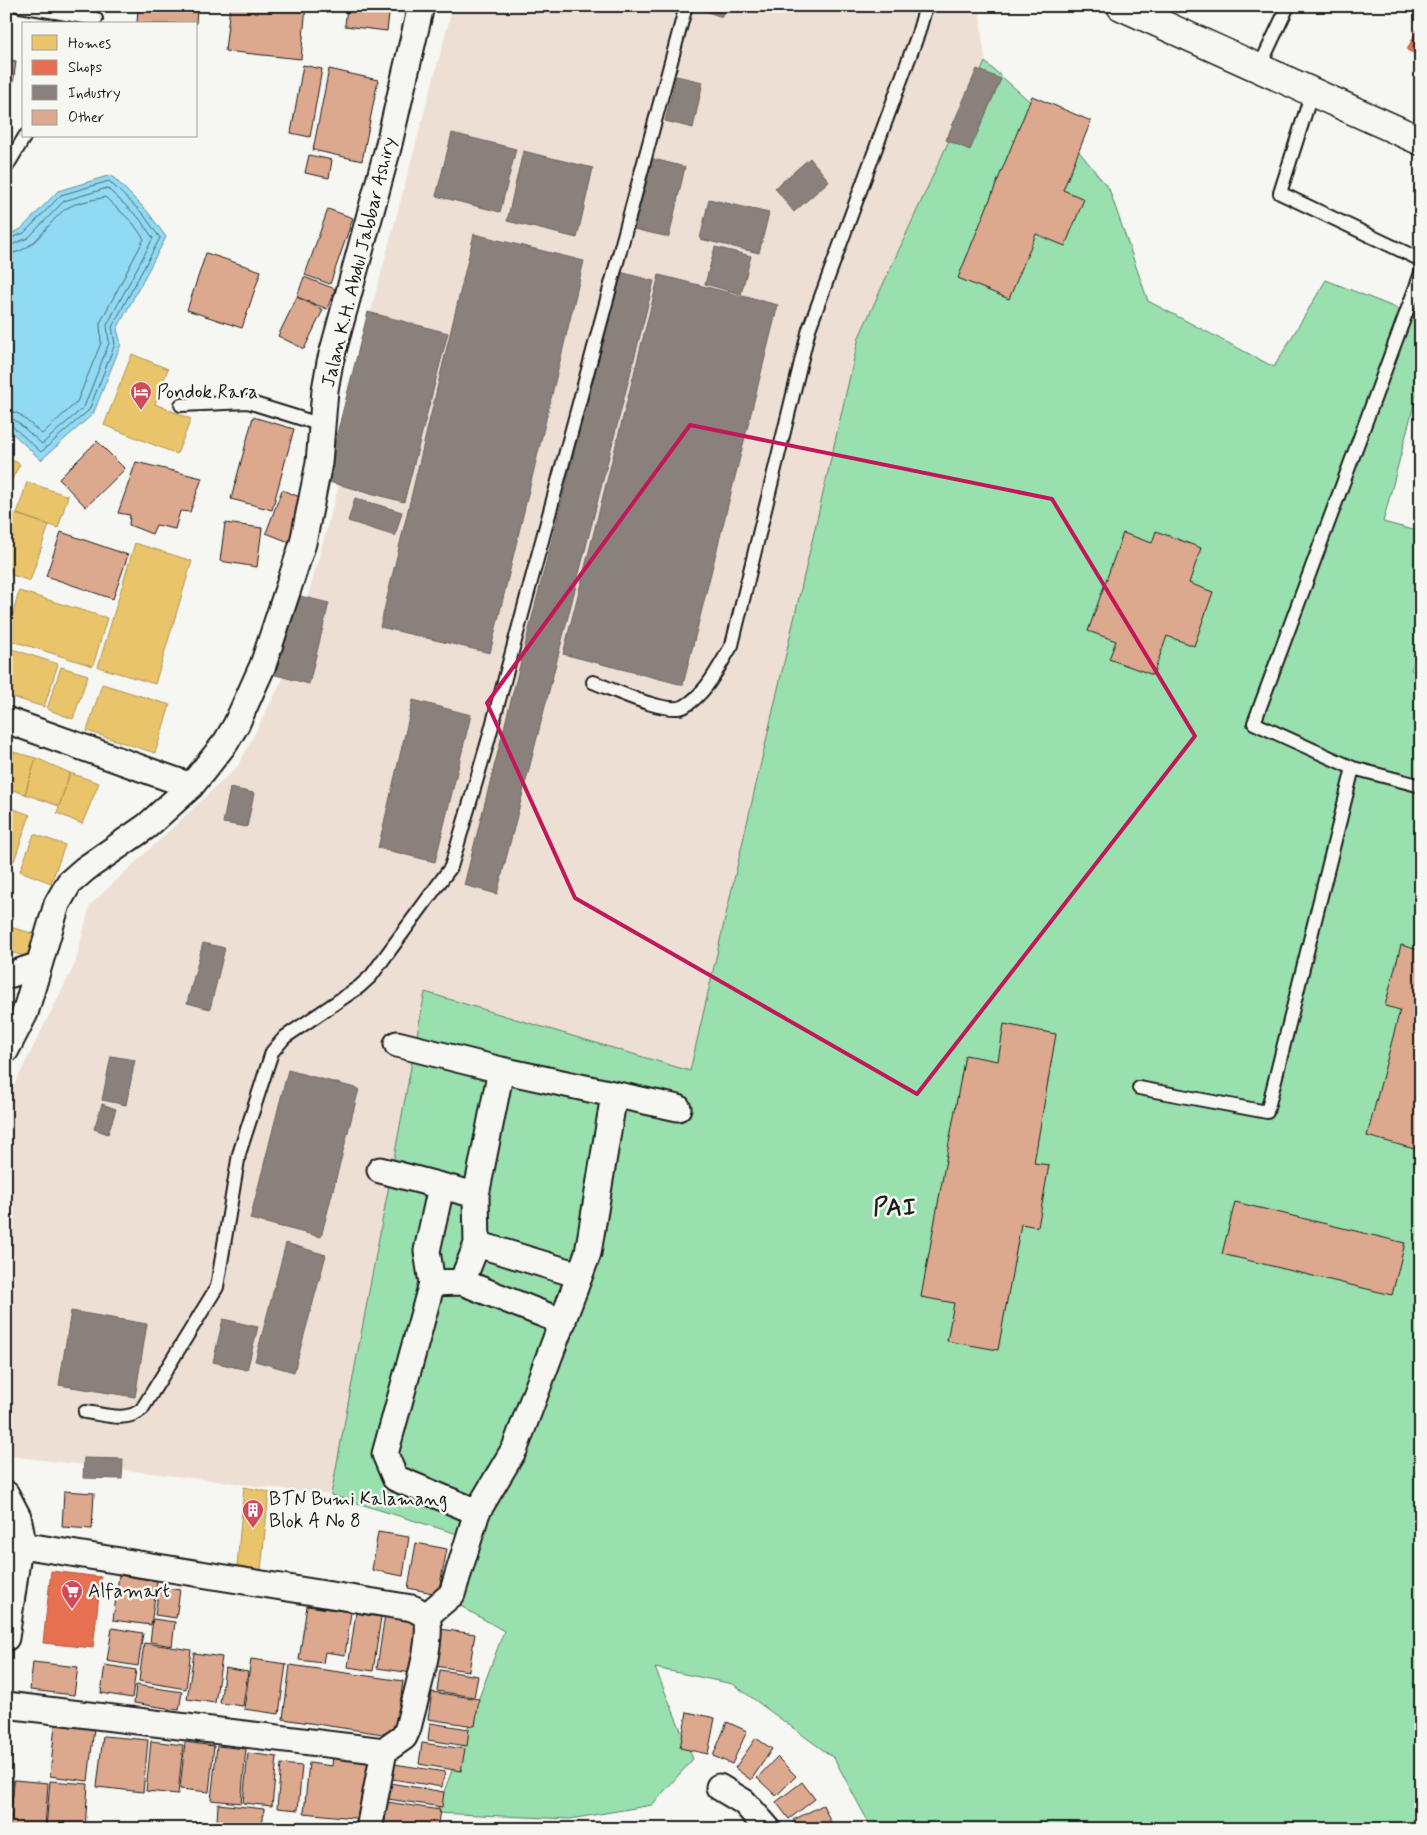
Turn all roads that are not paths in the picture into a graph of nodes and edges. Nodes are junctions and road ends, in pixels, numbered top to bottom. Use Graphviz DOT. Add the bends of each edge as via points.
graph roads {
  1 [pos="20,6"];
  2 [pos="99,6"];
  3 [pos="420,6"];
  4 [pos="686,6"];
  5 [pos="926,6"];
  6 [pos="1121,6"];
  7 [pos="1288,6"];
  8 [pos="95,22"];
  9 [pos="1259,68"];
  10 [pos="1312,92"];
  11 [pos="25,138"];
  12 [pos="1421,141"];
  13 [pos="6,168"];
  14 [pos="1421,260"];
  15 [pos="1421,273"];
  16 [pos="181,405"];
  17 [pos="322,425"];
  18 [pos="593,682"];
  19 [pos="6,720"];
  20 [pos="1353,768"];
  21 [pos="192,786"];
  22 [pos="1421,786"];
  23 [pos="39,965"];
  24 [pos="6,976"];
  25 [pos="397,1044"];
  26 [pos="6,1050"];
  27 [pos="501,1070"];
  28 [pos="1139,1088"];
  29 [pos="614,1096"];
  30 [pos="678,1108"];
  31 [pos="380,1170"];
  32 [pos="441,1187"];
  33 [pos="476,1195"];
  34 [pos="477,1244"];
  35 [pos="578,1275"];
  36 [pos="462,1282"];
  37 [pos="432,1283"];
  38 [pos="563,1322"];
  39 [pos="85,1412"];
  40 [pos="6,1494"];
  41 [pos="477,1512"];
  42 [pos="21,1545"];
  43 [pos="426,1617"];
  44 [pos="6,1638"];
  45 [pos="6,1705"];
  46 [pos="384,1751"];
  47 [pos="719,1787"];
  48 [pos="369,1829"];
  49 [pos="768,1829"];
  1 -- 8 [label="lane"];
  2 -- 8 [label="lane"];
  3 -- 17 [label="street, Jalan K.H. Abdul Jabbar Ashiry" via="388,148 330,362"];
  4 -- 39 [label="lane" via="491,732 451,867 371,976 285,1037 272,1052 239,1154 217,1287 142,1409 125,1417"];
  5 -- 18 [label="lane" via="809,329 732,645 707,686 684,707 668,709"];
  6 -- 9 [label="highway"];
  7 -- 9 [label="lane"];
  9 -- 10 [label="highway"];
  10 -- 12 [label="highway"];
  10 -- 14 [label="lane" via="1280,194"];
  11 -- 13 [label="lane"];
  15 -- 20 [label="lane" via="1254,723"];
  16 -- 17 [label="lane" via="248,402"];
  17 -- 21 [label="street, Jalan K.H. Abdul Jabbar Ashiry" via="319,463 303,543 263,665 236,725"];
  19 -- 21 [label="street"];
  20 -- 22 [label="lane"];
  20 -- 28 [label="lane" via="1267,1112"];
  21 -- 23 [label="street, Jalan K.H. Abdul Jabbar Ashiry" via="146,826 70,883 57,904"];
  23 -- 24 [label="street"];
  23 -- 26 [label="street, Jalan K.H. Abdul Jabbar Ashiry" via="25,1013"];
  25 -- 27 [label="street"];
  27 -- 29 [label="street"];
  27 -- 33 [label="street"];
  29 -- 30 [label="street"];
  29 -- 35 [label="street" via="588,1253"];
  31 -- 32 [label="street"];
  32 -- 33 [label="street"];
  32 -- 37 [label="street" via="427,1251"];
  33 -- 34 [label="street"];
  34 -- 35 [label="street"];
  34 -- 36 [label="street"];
  35 -- 38 [label="street"];
  36 -- 37 [label="street"];
  36 -- 38 [label="street"];
  37 -- 41 [label="street" via="385,1454 395,1478"];
  38 -- 41 [label="street" via="515,1448"];
  40 -- 42 [label="street" via="18,1517"];
  41 -- 43 [label="street" via="452,1594"];
  42 -- 43 [label="street" via="412,1608"];
  42 -- 44 [label="street"];
  43 -- 46 [label="street" via="425,1654 408,1728 404,1737"];
  45 -- 46 [label="street"];
  46 -- 48 [label="street"];
  47 -- 49 [label="street" via="744,1802"];
}
